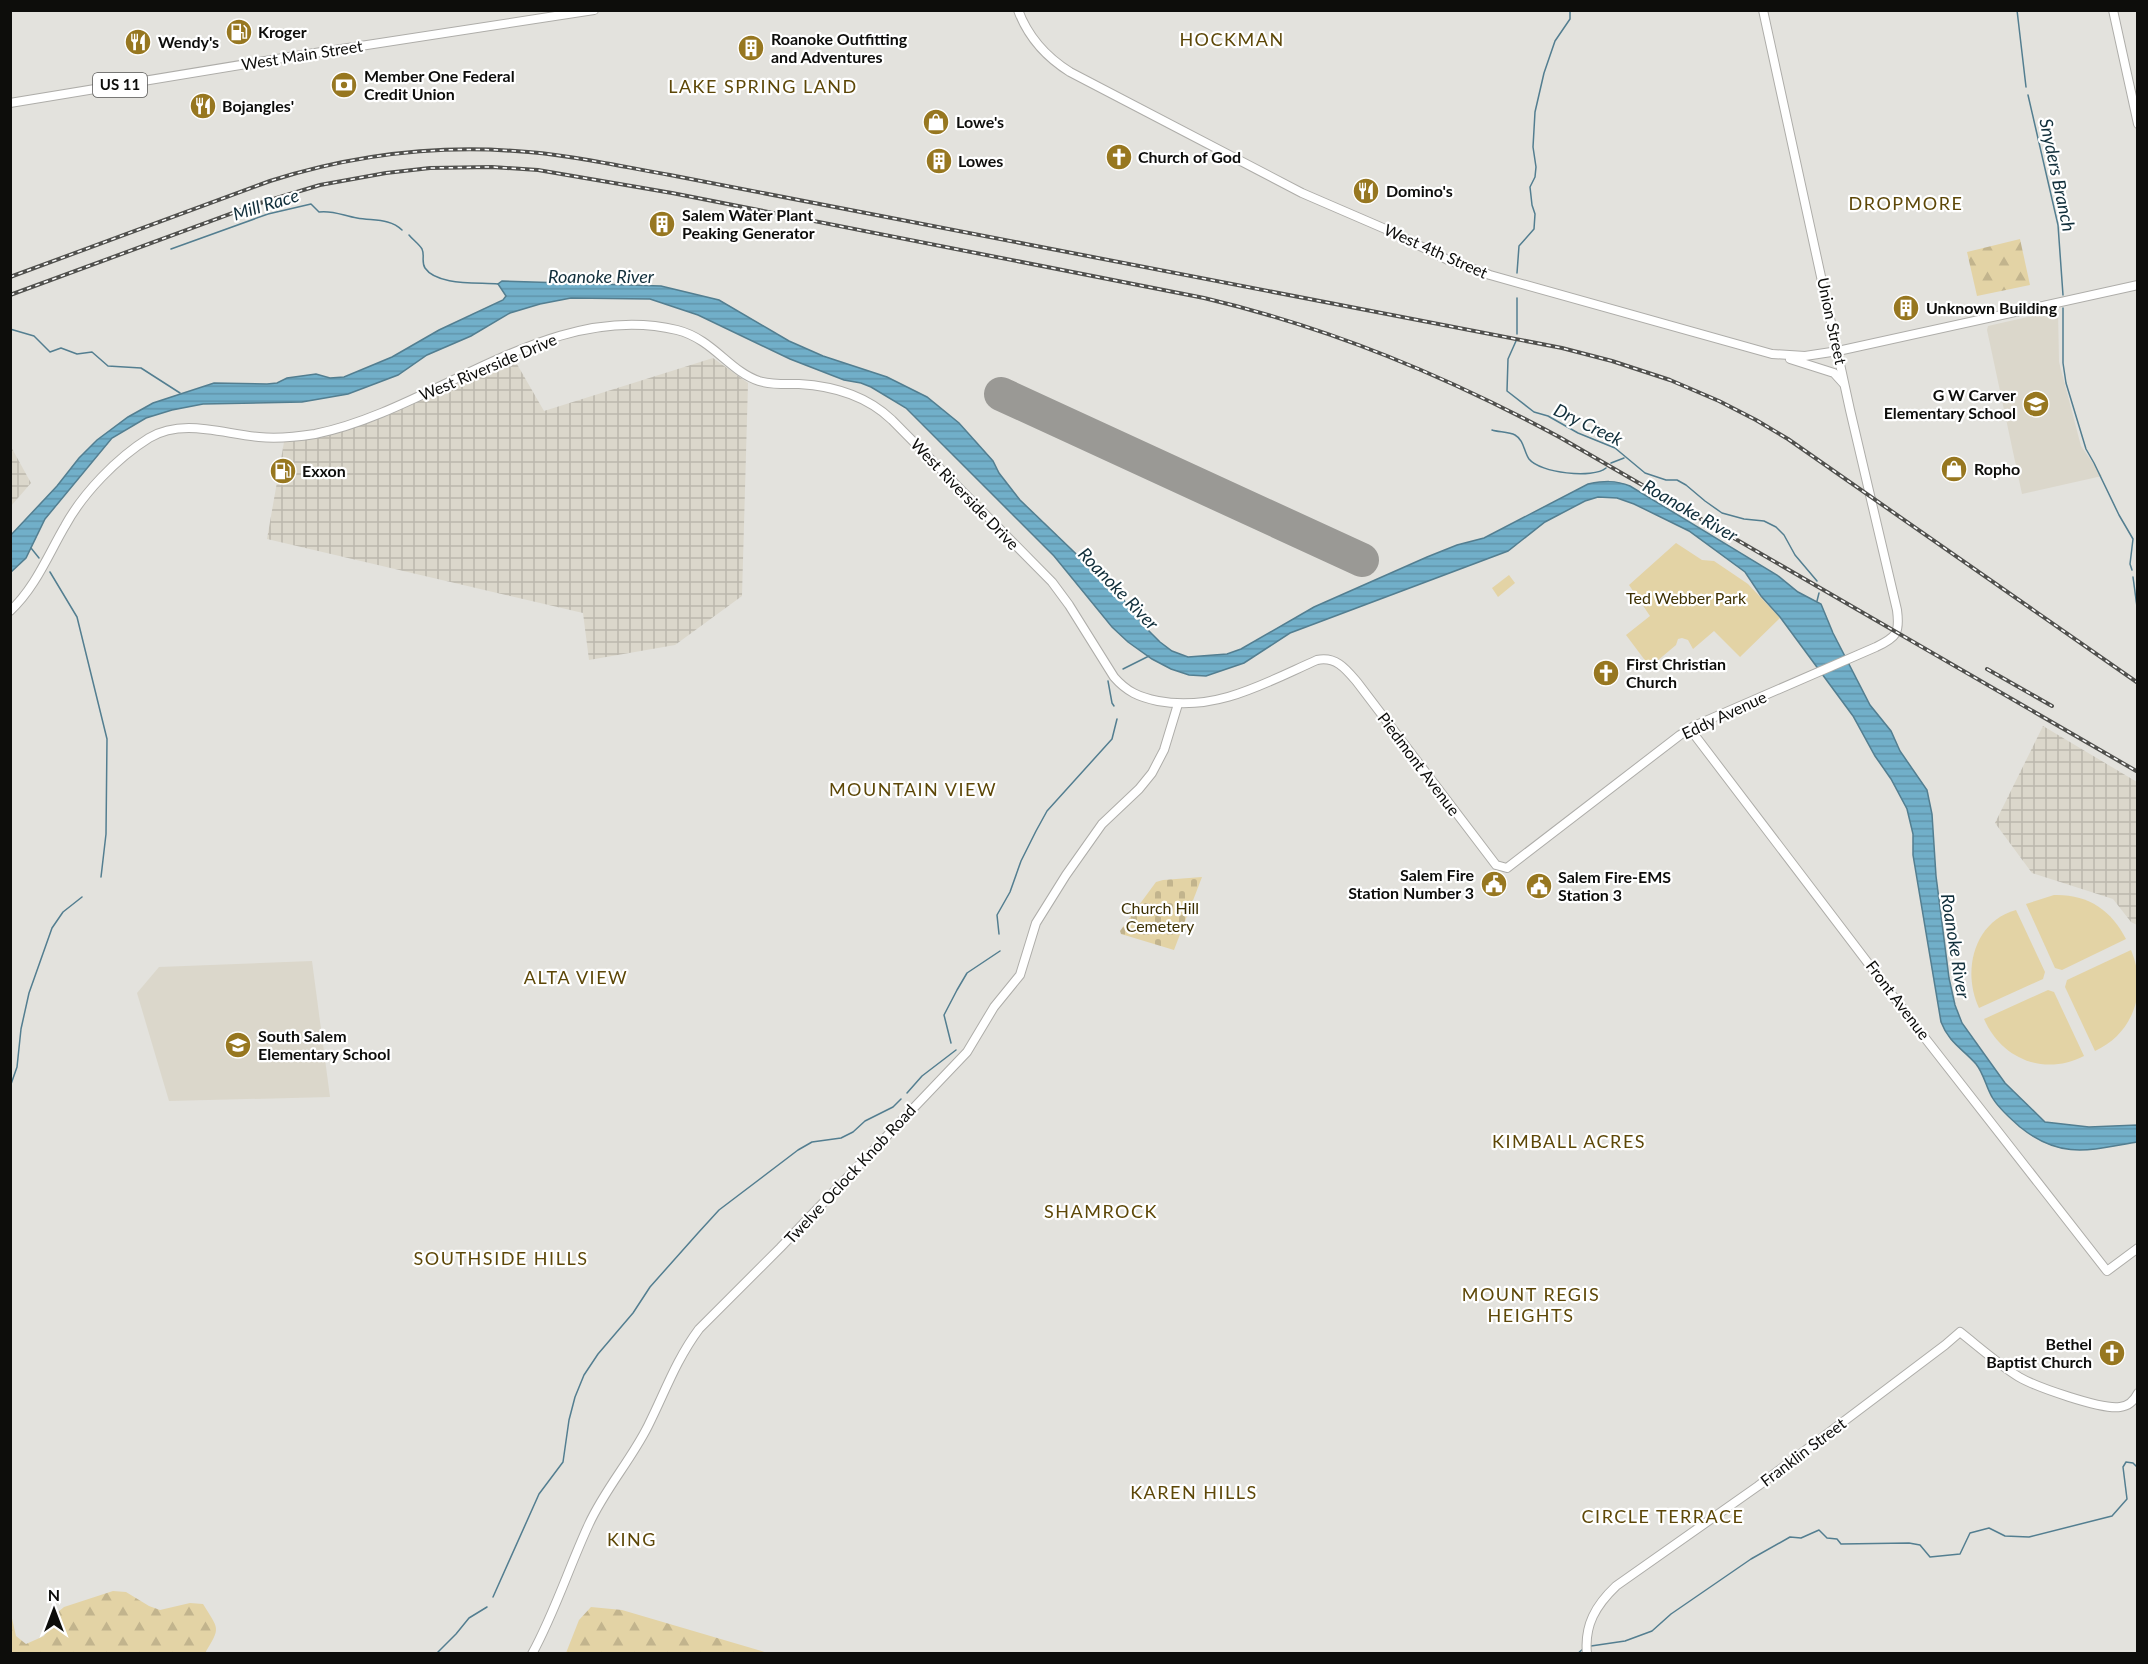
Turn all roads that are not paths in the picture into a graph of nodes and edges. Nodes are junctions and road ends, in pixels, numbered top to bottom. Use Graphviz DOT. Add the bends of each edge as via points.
graph roads {
  1 [pos="594,10"];
  2 [pos="1018,10"];
  3 [pos="1763,10"];
  4 [pos="2113,10"];
  5 [pos="10,103"];
  6 [pos="2138,124"];
  7 [pos="2138,285"];
  8 [pos="1838,351"];
  9 [pos="1783,356"];
  10 [pos="1845,386"];
  11 [pos="10,611"];
  12 [pos="1898,631"];
  13 [pos="1330,659"];
  14 [pos="1178,704"];
  15 [pos="1690,729"];
  16 [pos="1507,868"];
  17 [pos="2138,1248"];
  18 [pos="2138,1393"];
  19 [pos="1587,1652"];
  20 [pos="532,1653"];
  1 -- 5 [label="main road, West Main Street / US 11"];
  2 -- 9 [label="street, West 4th Street" via="1040,48 1070,72 1295,190 1448,260"];
  3 -- 8 [label="street, Union Street"];
  4 -- 6 [label="street"];
  7 -- 8 [label="street, West 4th Street"];
  8 -- 9 [label="street, West 4th Street"];
  8 -- 10 [label="street, Union Street"];
  9 -- 10 [label="street" via="1834,373"];
  10 -- 12 [label="street, Union Street" via="1897,610"];
  11 -- 14 [label="street, West Riverside Drive" via="31,587 82,499 129,454 160,433 191,428 273,438 317,433 373,416 558,337 617,326 658,327 698,338 754,379 838,390 878,408 1052,582 1123,687 1138,696"];
  12 -- 15 [label="street, Eddy Avenue" via="1890,640 1848,661"];
  13 -- 14 [label="street, West Riverside Drive" via="1317,660 1236,695"];
  13 -- 16 [label="street, Piedmont Avenue" via="1357,682 1496,865"];
  14 -- 20 [label="street, Twelve Oclock Knob Road" via="1164,750 1152,773 1102,824 1066,875 1036,923 1020,975 994,1007 967,1052 688,1344 647,1428 589,1523"];
  15 -- 16 [label="street, Eddy Avenue"];
  15 -- 17 [label="street, Front Avenue" via="2108,1271"];
  18 -- 19 [label="street, Franklin Street" via="2128,1404 2116,1407 2098,1405 2029,1382 1960,1332 1758,1486 1626,1577 1598,1605 1591,1620"];
}
